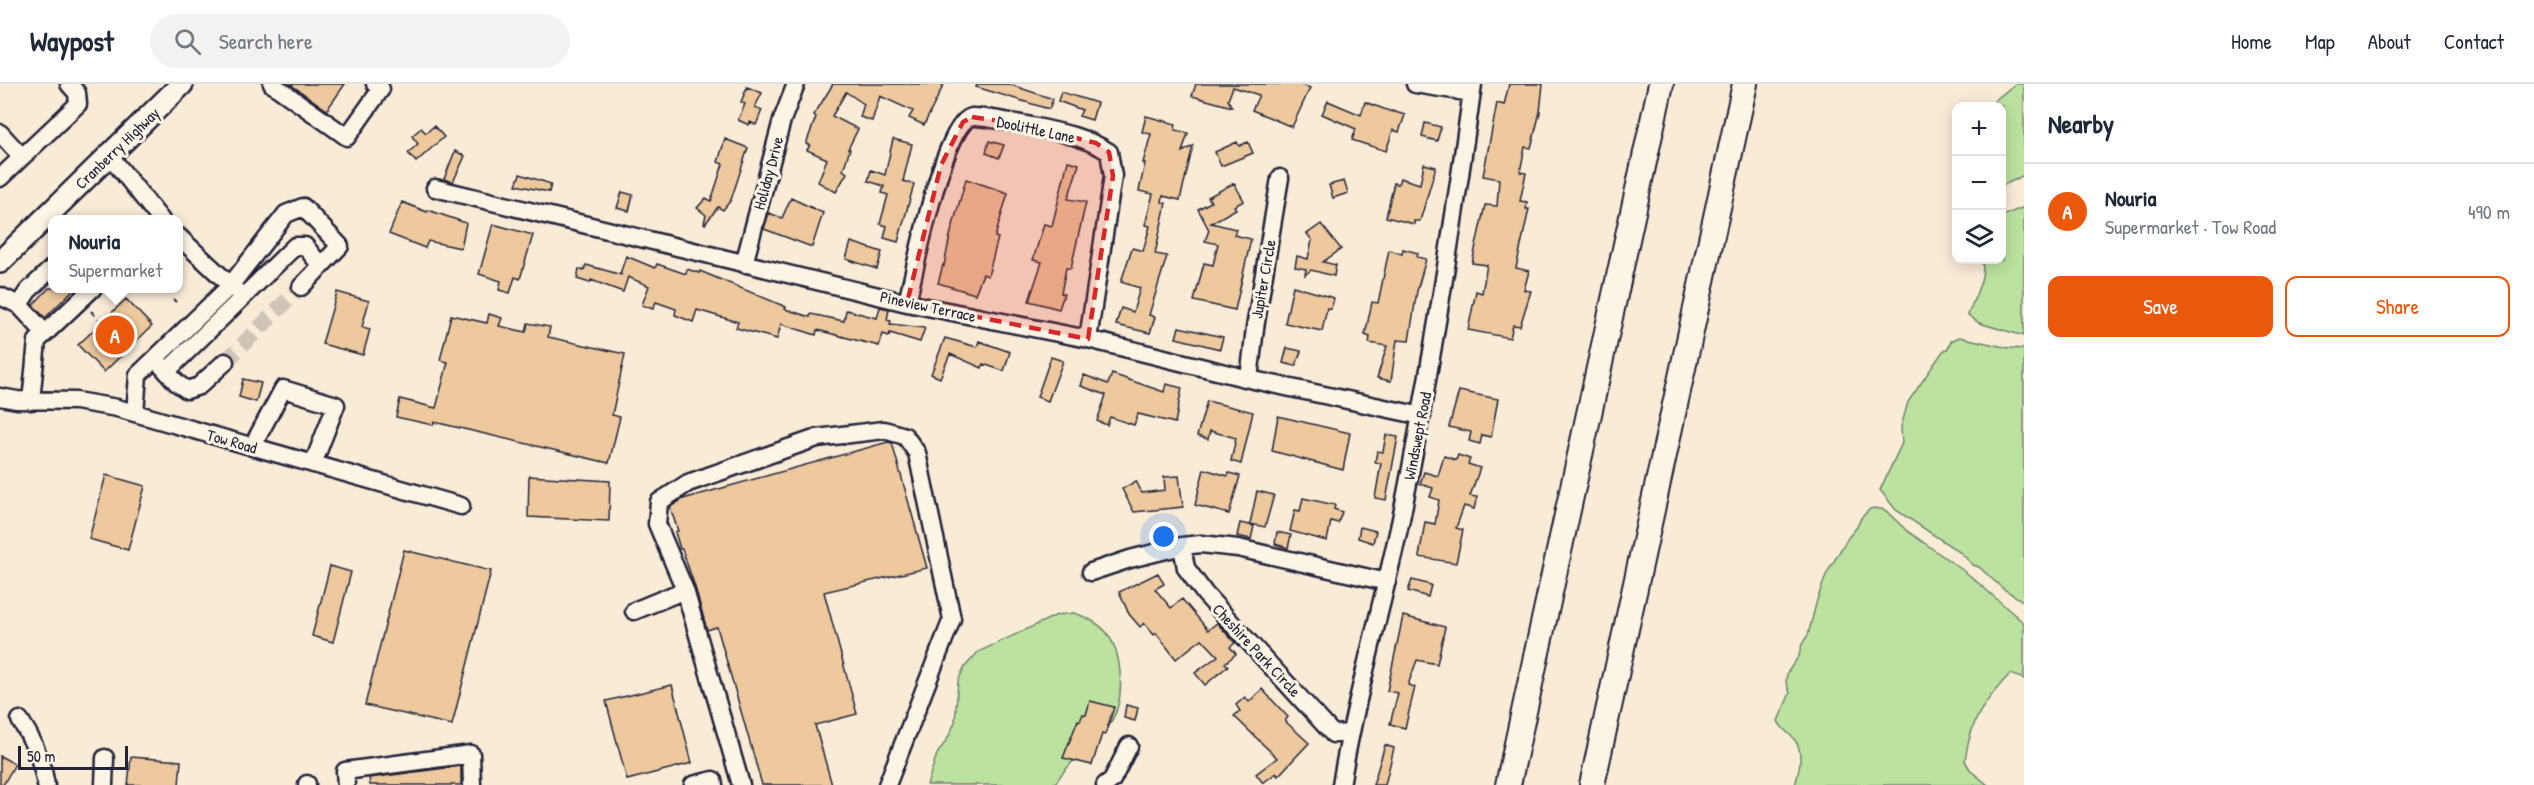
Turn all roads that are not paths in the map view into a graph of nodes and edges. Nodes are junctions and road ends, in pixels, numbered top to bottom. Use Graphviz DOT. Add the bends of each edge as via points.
graph roads {
  1 [pos="69,84"];
  2 [pos="182,84"];
  3 [pos="272,84"];
  4 [pos="375,84"];
  5 [pos="796,84"];
  6 [pos="1414,84"];
  7 [pos="1661,84"];
  8 [pos="1745,84"];
  9 [pos="1472,89"];
  10 [pos="0,133"];
  11 [pos="110,156"];
  12 [pos="22,157"];
  13 [pos="0,178"];
  14 [pos="1280,178"];
  15 [pos="435,188"];
  16 [pos="49,215"];
  17 [pos="158,215"];
  18 [pos="48,216"];
  19 [pos="26,237"];
  20 [pos="183,241"];
  21 [pos="0,247"];
  22 [pos="0,262"];
  23 [pos="744,264"];
  24 [pos="321,266"];
  25 [pos="48,272"];
  26 [pos="230,286"];
  27 [pos="301,287"];
  28 [pos="88,293"];
  29 [pos="0,296"];
  30 [pos="243,297"];
  31 [pos="907,303"];
  32 [pos="19,305"];
  33 [pos="45,333"];
  34 [pos="1088,339"];
  35 [pos="225,362"];
  36 [pos="161,365"];
  37 [pos="1249,380"];
  38 [pos="1,399"];
  39 [pos="31,401"];
  40 [pos="135,413"];
  41 [pos="1422,416"];
  42 [pos="252,447"];
  43 [pos="313,464"];
  44 [pos="461,506"];
  45 [pos="1182,546"];
  46 [pos="1091,572"];
  47 [pos="1387,582"];
  48 [pos="685,590"];
  49 [pos="634,611"];
  50 [pos="20,720"];
  51 [pos="1350,733"];
  52 [pos="1129,746"];
  53 [pos="105,758"];
  54 [pos="46,785"];
  55 [pos="104,785"];
  56 [pos="346,785"];
  57 [pos="471,785"];
  58 [pos="693,785"];
  59 [pos="714,785"];
  60 [pos="741,785"];
  61 [pos="887,785"];
  62 [pos="1105,785"];
  63 [pos="1341,785"];
  64 [pos="1508,785"];
  65 [pos="1592,785"];
  1 -- 12 [label="street" via="77,93 78,104"];
  2 -- 11 [label="main road, Cranberry Highway"];
  3 -- 4 [label="street" via="347,137 381,89"];
  5 -- 23 [label="street, Holiday Drive" via="782,120"];
  6 -- 9 [label="street"];
  7 -- 64 [label="highway"];
  8 -- 65 [label="highway"];
  9 -- 41 [label="street, Windswept Road"];
  10 -- 12 [label="street"];
  11 -- 16 [label="main road, Cranberry Highway"];
  11 -- 17 [label="street"];
  12 -- 13 [label="street"];
  14 -- 37 [label="street, Jupiter Circle"];
  15 -- 23 [label="street, Pineview Terrace"];
  18 -- 19 [label="main road, Cranberry Highway"];
  19 -- 21 [label="street"];
  19 -- 22 [label="main road, Cranberry Highway"];
  20 -- 26 [label="street"];
  23 -- 31 [label="street, Pineview Terrace"];
  24 -- 26 [label="street" via="340,246 303,207 286,214"];
  24 -- 27 [label="street"];
  24 -- 30 [label="street" via="305,246 295,246"];
  25 -- 32 [label="street"];
  26 -- 30 [label="street"];
  26 -- 36 [label="street"];
  28 -- 33 [label="street"];
  29 -- 32 [label="street"];
  30 -- 36 [label="street"];
  31 -- 34 [label="street, Pineview Terrace"];
  31 -- 34 [label="street, Doolittle Lane" via="941,165 963,122 972,117 1020,124 1096,143 1109,152 1113,176"];
  32 -- 33 [label="street"];
  33 -- 39 [label="street" via="37,341"];
  34 -- 37 [label="street, Pineview Terrace"];
  35 -- 36 [label="street" via="199,386 188,390"];
  36 -- 40 [label="street" via="138,375"];
  37 -- 41 [label="street, Pineview Terrace"];
  38 -- 39 [label="street, Tow Road"];
  39 -- 40 [label="street, Tow Road" via="76,400"];
  40 -- 42 [label="street, Tow Road"];
  41 -- 47 [label="street, Windswept Road"];
  42 -- 43 [label="street, Tow Road"];
  42 -- 43 [label="street" via="283,389 336,405"];
  43 -- 44 [label="street, Tow Road"];
  45 -- 46 [label="street"];
  45 -- 47 [label="street" via="1201,544 1238,549"];
  45 -- 51 [label="street, Cheshire Park Circle" via="1186,568 1218,608 1333,734"];
  47 -- 51 [label="street, Windswept Road"];
  48 -- 49 [label="street"];
  48 -- 60 [label="street"];
  48 -- 61 [label="street" via="657,524 658,502 688,483 817,438 884,430 905,436 917,453 951,619"];
  50 -- 54 [label="street" via="36,747"];
  51 -- 63 [label="street, Windswept Road"];
  52 -- 62 [label="street" via="1112,780"];
  53 -- 55 [label="street"];
  56 -- 57 [label="street" via="345,771 471,754"];
  58 -- 59 [label="street" via="712,780"];
}
